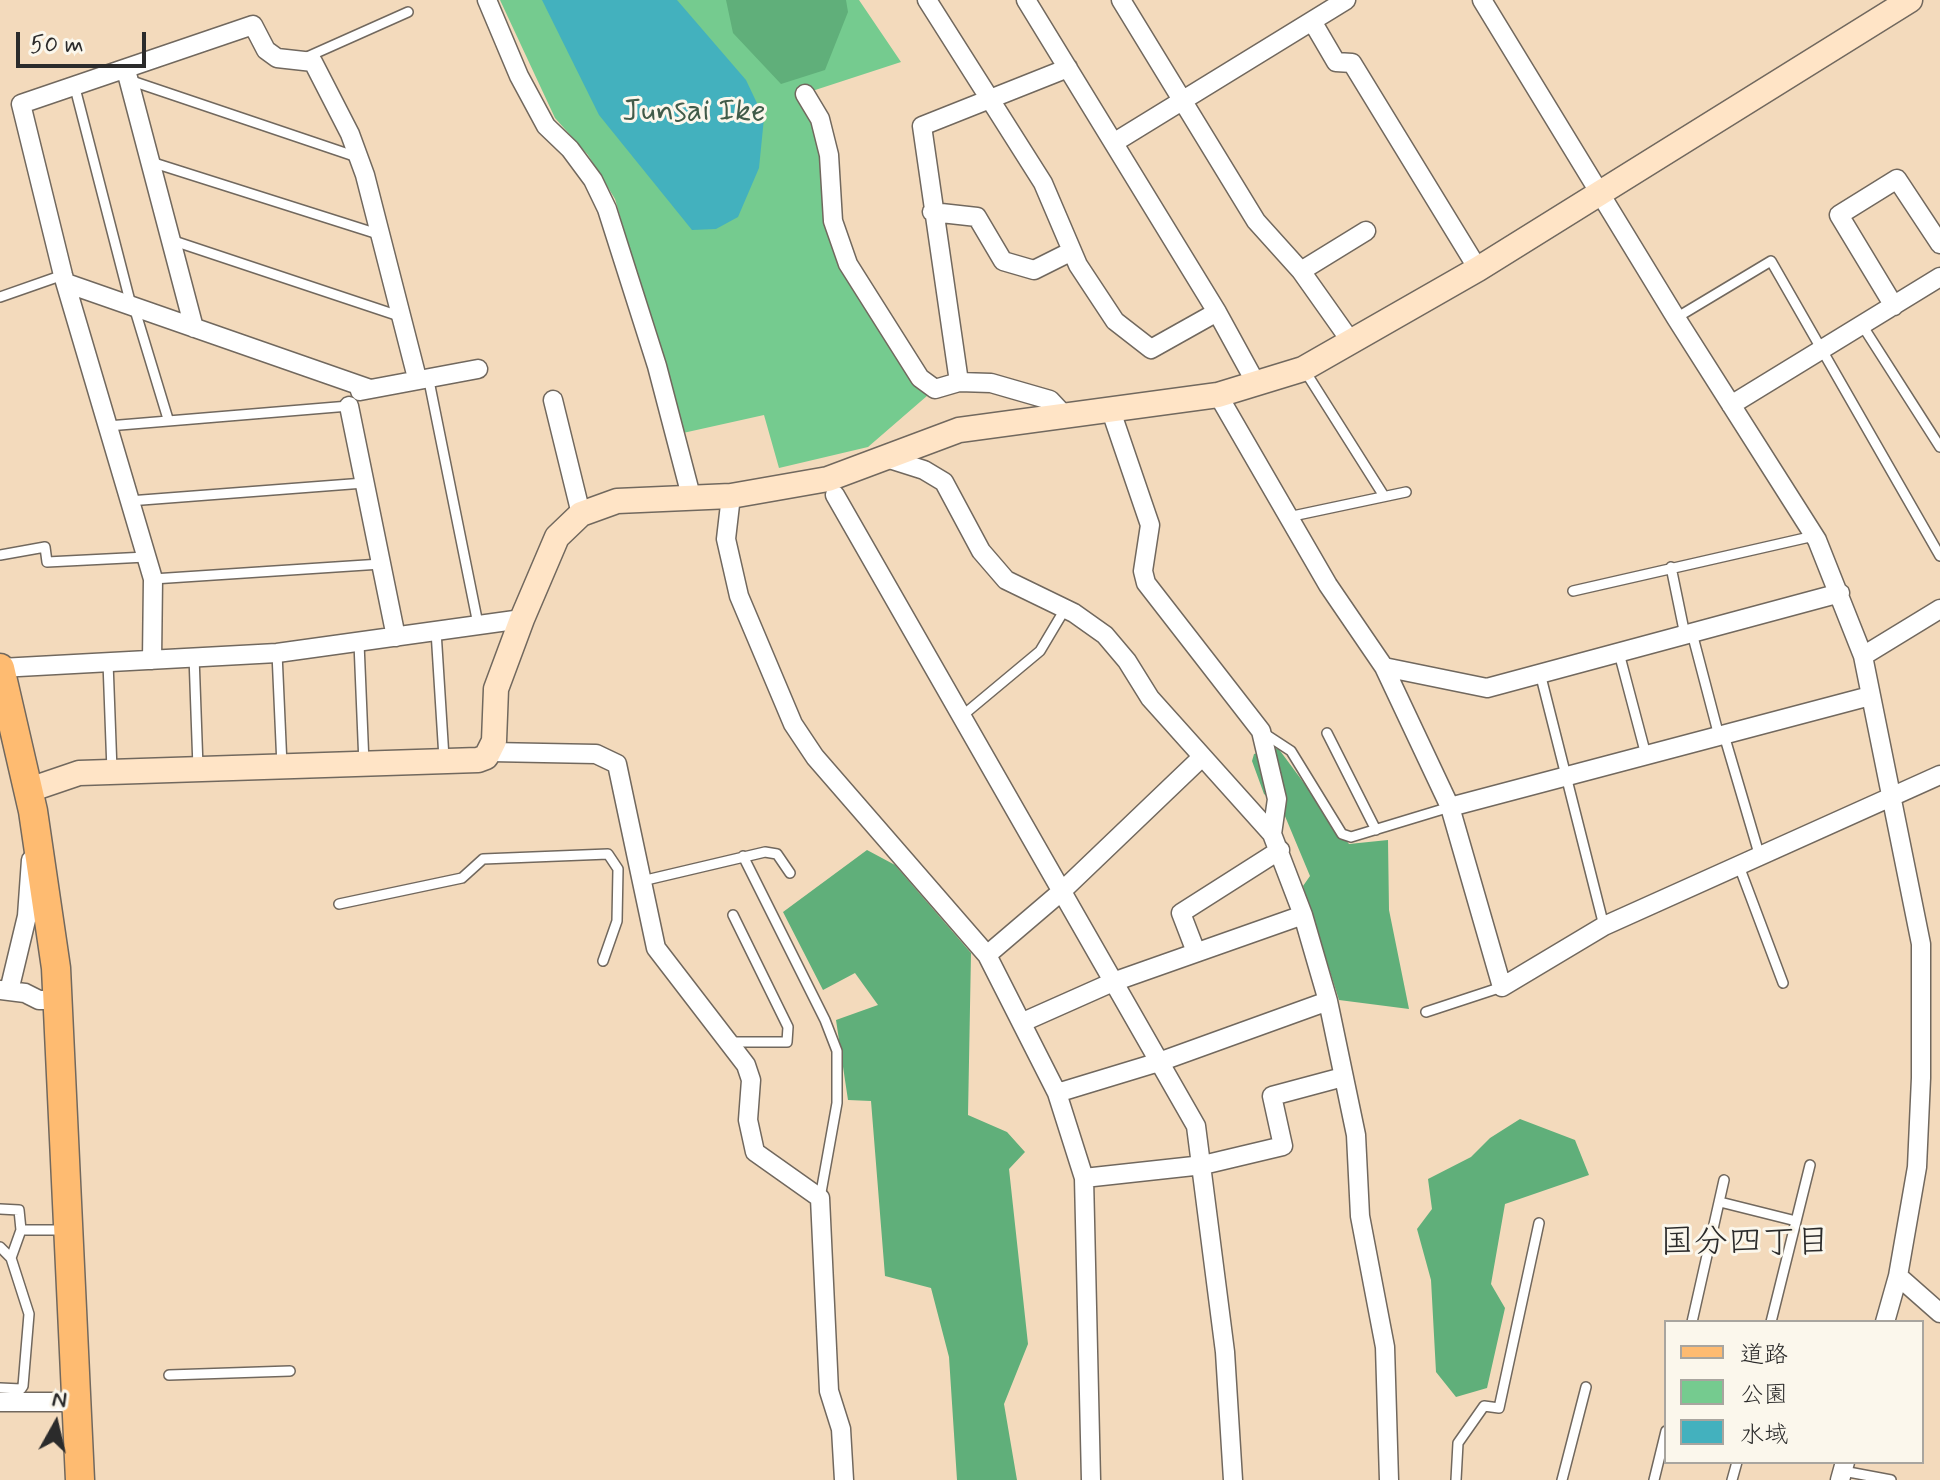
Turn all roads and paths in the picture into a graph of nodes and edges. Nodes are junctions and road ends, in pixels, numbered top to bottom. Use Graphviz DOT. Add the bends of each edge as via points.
graph roads {
  1 [pos="487,0"];
  2 [pos="927,0"];
  3 [pos="1026,0"];
  4 [pos="1121,0"];
  5 [pos="1346,0"];
  6 [pos="1482,0"];
  7 [pos="1910,0"];
  8 [pos="408,12"];
  9 [pos="1312,21"];
  10 [pos="300,60"];
  11 [pos="1068,68"];
  12 [pos="128,75"];
  13 [pos="75,88"];
  14 [pos="805,94"];
  15 [pos="991,98"];
  16 [pos="1180,102"];
  17 [pos="1115,142"];
  18 [pos="359,158"];
  19 [pos="150,161"];
  20 [pos="1599,194"];
  21 [pos="932,212"];
  22 [pos="1366,231"];
  23 [pos="381,235"];
  24 [pos="171,240"];
  25 [pos="1940,244"];
  26 [pos="1072,251"];
  27 [pos="1478,269"];
  28 [pos="1301,271"];
  29 [pos="1940,278"];
  30 [pos="65,279"];
  31 [pos="0,297"];
  32 [pos="132,306"];
  33 [pos="1894,306"];
  34 [pos="1217,312"];
  35 [pos="402,317"];
  36 [pos="1676,318"];
  37 [pos="1862,325"];
  38 [pos="194,328"];
  39 [pos="1352,343"];
  40 [pos="1821,350"];
  41 [pos="478,369"];
  42 [pos="1303,369"];
  43 [pos="423,377"];
  44 [pos="959,382"];
  45 [pos="1257,385"];
  46 [pos="370,389"];
  47 [pos="1218,395"];
  48 [pos="553,400"];
  49 [pos="1731,405"];
  50 [pos="347,406"];
  51 [pos="1111,411"];
  52 [pos="1065,416"];
  53 [pos="168,419"];
  54 [pos="108,426"];
  55 [pos="1940,447"];
  56 [pos="883,457"];
  57 [pos="364,483"];
  58 [pos="1406,492"];
  59 [pos="835,495"];
  60 [pos="691,496"];
  61 [pos="731,496"];
  62 [pos="1384,496"];
  63 [pos="129,501"];
  64 [pos="581,514"];
  65 [pos="1288,517"];
  66 [pos="1814,536"];
  67 [pos="0,555"];
  68 [pos="1940,556"];
  69 [pos="147,557"];
  70 [pos="381,564"];
  71 [pos="1671,567"];
  72 [pos="153,579"];
  73 [pos="1573,591"];
  74 [pos="1840,593"];
  75 [pos="1065,609"];
  76 [pos="1940,609"];
  77 [pos="522,619"];
  78 [pos="478,624"];
  79 [pos="436,631"];
  80 [pos="1689,634"];
  81 [pos="396,637"];
  82 [pos="359,643"];
  83 [pos="277,653"];
  84 [pos="1619,653"];
  85 [pos="194,656"];
  86 [pos="1863,656"];
  87 [pos="152,660"];
  88 [pos="108,662"];
  89 [pos="1384,667"];
  90 [pos="0,668"];
  91 [pos="1540,673"];
  92 [pos="1870,696"];
  93 [pos="962,716"];
  94 [pos="1261,731"];
  95 [pos="1327,733"];
  96 [pos="1722,735"];
  97 [pos="491,752"];
  98 [pos="1646,755"];
  99 [pos="1201,758"];
  100 [pos="444,761"];
  101 [pos="364,764"];
  102 [pos="282,766"];
  103 [pos="198,768"];
  104 [pos="112,771"];
  105 [pos="1940,775"];
  106 [pos="1564,777"];
  107 [pos="31,800"];
  108 [pos="1891,800"];
  109 [pos="1450,807"];
  110 [pos="1376,830"];
  111 [pos="1276,842"];
  112 [pos="743,856"];
  113 [pos="1760,857"];
  114 [pos="1739,866"];
  115 [pos="790,873"];
  116 [pos="642,881"];
  117 [pos="1062,891"];
  118 [pos="339,904"];
  119 [pos="733,915"];
  120 [pos="1303,915"];
  121 [pos="1604,926"];
  122 [pos="1196,952"];
  123 [pos="987,955"];
  124 [pos="603,961"];
  125 [pos="1113,982"];
  126 [pos="1783,983"];
  127 [pos="1502,987"];
  128 [pos="4,990"];
  129 [pos="58,1000"];
  130 [pos="1328,1001"];
  131 [pos="1426,1012"];
  132 [pos="1023,1022"];
  133 [pos="729,1042"];
  134 [pos="1159,1062"];
  135 [pos="1343,1077"];
  136 [pos="1057,1093"];
  137 [pos="1203,1165"];
  138 [pos="1810,1165"];
  139 [pos="1084,1178"];
  140 [pos="1724,1180"];
  141 [pos="820,1198"];
  142 [pos="1720,1202"];
  143 [pos="0,1209"];
  144 [pos="1796,1221"];
  145 [pos="1539,1223"];
  146 [pos="21,1230"];
  147 [pos="68,1230"];
  148 [pos="0,1247"];
  149 [pos="11,1258"];
  150 [pos="1898,1276"];
  151 [pos="1940,1313"];
  152 [pos="1692,1320"];
  153 [pos="1771,1320"];
  154 [pos="1886,1320"];
  155 [pos="290,1371"];
  156 [pos="169,1375"];
  157 [pos="1586,1387"];
  158 [pos="0,1388"];
  159 [pos="0,1402"];
  160 [pos="76,1402"];
  161 [pos="1664,1439"];
  162 [pos="1843,1471"];
  163 [pos="80,1480"];
  164 [pos="844,1480"];
  165 [pos="1091,1480"];
  166 [pos="1233,1480"];
  167 [pos="1389,1480"];
  168 [pos="1456,1480"];
  169 [pos="1562,1480"];
  170 [pos="1654,1480"];
  171 [pos="1891,1480"];
  1 -- 60 [label="street" via="546,126 593,180 607,209"];
  2 -- 15 [label="street"];
  3 -- 11 [label="street"];
  4 -- 16 [label="street"];
  5 -- 9 [label="street"];
  6 -- 20 [label="street"];
  7 -- 20 [label="street"];
  8 -- 10 [label="lane"];
  9 -- 16 [label="street"];
  9 -- 27 [label="street" via="1336,62 1352,63"];
  10 -- 12 [label="street" via="277,58 266,50 253,25"];
  10 -- 18 [label="street" via="317,66"];
  11 -- 15 [label="street"];
  11 -- 17 [label="street"];
  12 -- 13 [label="street"];
  12 -- 18 [label="lane"];
  12 -- 19 [label="street"];
  13 -- 30 [label="street" via="21,104"];
  13 -- 32 [label="lane"];
  14 -- 44 [label="street" via="820,119 833,221 848,264 920,378 935,389"];
  15 -- 21 [label="street" via="922,126"];
  15 -- 26 [label="street" via="1043,183"];
  16 -- 17 [label="street"];
  16 -- 28 [label="street" via="1256,221"];
  17 -- 34 [label="street"];
  18 -- 23 [label="street"];
  19 -- 23 [label="lane"];
  19 -- 24 [label="street"];
  20 -- 27 [label="street"];
  20 -- 36 [label="street"];
  21 -- 26 [label="street" via="977,217 1003,261 1034,270"];
  21 -- 44 [label="street"];
  22 -- 28 [label="street"];
  23 -- 35 [label="street"];
  24 -- 35 [label="lane"];
  24 -- 38 [label="street"];
  25 -- 33 [label="street" via="1897,179 1839,215"];
  26 -- 34 [label="street" via="1115,321 1151,349"];
  27 -- 39 [label="street"];
  28 -- 39 [label="street"];
  29 -- 33 [label="street"];
  30 -- 31 [label="lane"];
  30 -- 32 [label="street"];
  30 -- 54 [label="street"];
  32 -- 38 [label="street"];
  32 -- 53 [label="lane"];
  33 -- 37 [label="street"];
  34 -- 45 [label="street"];
  35 -- 43 [label="street"];
  36 -- 40 [label="lane" via="1771,261"];
  36 -- 49 [label="street"];
  37 -- 40 [label="street"];
  37 -- 55 [label="lane"];
  38 -- 46 [label="street"];
  39 -- 42 [label="street"];
  40 -- 49 [label="street"];
  40 -- 68 [label="lane"];
  41 -- 43 [label="street"];
  42 -- 45 [label="street"];
  42 -- 62 [label="lane"];
  43 -- 46 [label="street"];
  43 -- 78 [label="lane"];
  44 -- 52 [label="street" via="991,383 1050,400"];
  45 -- 47 [label="street"];
  46 -- 50 [label="street" via="352,394"];
  47 -- 51 [label="street"];
  47 -- 65 [label="street"];
  48 -- 64 [label="street"];
  49 -- 66 [label="street"];
  50 -- 53 [label="lane"];
  50 -- 57 [label="street"];
  51 -- 52 [label="street"];
  51 -- 94 [label="street" via="1150,525 1146,583"];
  52 -- 56 [label="street" via="959,430"];
  53 -- 54 [label="lane"];
  54 -- 63 [label="street"];
  56 -- 61 [label="street" via="828,479"];
  56 -- 75 [label="street" via="944,482 981,551 1006,580"];
  57 -- 63 [label="lane"];
  57 -- 70 [label="street"];
  58 -- 62 [label="lane"];
  59 -- 93 [label="street"];
  60 -- 61 [label="street"];
  60 -- 64 [label="street" via="617,501"];
  61 -- 123 [label="street" via="726,539 739,596 793,724 815,757"];
  62 -- 65 [label="lane"];
  63 -- 69 [label="street"];
  64 -- 77 [label="street" via="557,537"];
  65 -- 89 [label="street"];
  66 -- 71 [label="lane"];
  66 -- 74 [label="street"];
  67 -- 69 [label="lane" via="45,547 47,562"];
  69 -- 72 [label="street"];
  70 -- 72 [label="lane"];
  70 -- 81 [label="street"];
  71 -- 73 [label="lane"];
  71 -- 80 [label="lane"];
  72 -- 87 [label="street"];
  74 -- 80 [label="street"];
  74 -- 86 [label="street"];
  75 -- 93 [label="lane" via="1040,651"];
  75 -- 99 [label="street" via="1105,635"];
  76 -- 86 [label="street"];
  77 -- 78 [label="street"];
  77 -- 97 [label="street" via="496,689"];
  78 -- 79 [label="street"];
  79 -- 81 [label="street"];
  79 -- 100 [label="lane"];
  80 -- 84 [label="street"];
  80 -- 96 [label="lane"];
  81 -- 82 [label="street"];
  82 -- 83 [label="street"];
  82 -- 101 [label="lane"];
  83 -- 85 [label="street"];
  83 -- 102 [label="lane"];
  84 -- 91 [label="street"];
  84 -- 98 [label="lane"];
  85 -- 87 [label="street"];
  85 -- 103 [label="lane"];
  86 -- 92 [label="street"];
  87 -- 88 [label="street"];
  88 -- 90 [label="street"];
  88 -- 104 [label="lane"];
  89 -- 91 [label="street" via="1487,688"];
  89 -- 109 [label="street"];
  90 -- 107 [label="main road"];
  91 -- 106 [label="lane"];
  92 -- 96 [label="street"];
  92 -- 108 [label="street"];
  93 -- 117 [label="street"];
  94 -- 110 [label="lane" via="1291,751 1342,834 1351,837"];
  94 -- 111 [label="street" via="1277,799"];
  95 -- 110 [label="lane"];
  96 -- 98 [label="street"];
  96 -- 113 [label="lane"];
  97 -- 100 [label="street" via="478,760"];
  97 -- 116 [label="street" via="596,754 617,764"];
  98 -- 106 [label="street"];
  99 -- 111 [label="street"];
  99 -- 117 [label="street"];
  100 -- 101 [label="street"];
  101 -- 102 [label="street"];
  102 -- 103 [label="street"];
  103 -- 104 [label="street"];
  104 -- 107 [label="street" via="79,773"];
  105 -- 108 [label="street"];
  106 -- 109 [label="street"];
  106 -- 121 [label="lane"];
  107 -- 128 [label="street" via="27,916"];
  107 -- 129 [label="main road"];
  108 -- 113 [label="street"];
  108 -- 150 [label="street" via="1921,944 1917,1167"];
  109 -- 110 [label="lane"];
  109 -- 127 [label="street"];
  111 -- 120 [label="street"];
  111 -- 122 [label="street" via="1181,913"];
  112 -- 115 [label="lane" via="777,854"];
  112 -- 116 [label="lane"];
  112 -- 141 [label="lane" via="837,1051 837,1103"];
  113 -- 114 [label="street"];
  114 -- 121 [label="street"];
  114 -- 126 [label="lane"];
  116 -- 133 [label="street" via="656,948"];
  117 -- 123 [label="street"];
  117 -- 125 [label="street"];
  118 -- 124 [label="lane" via="462,878 483,859 608,854 618,869 617,921"];
  119 -- 133 [label="lane" via="788,1027 787,1042"];
  120 -- 122 [label="street"];
  120 -- 130 [label="street"];
  121 -- 127 [label="street"];
  122 -- 125 [label="street"];
  123 -- 132 [label="street"];
  125 -- 132 [label="street"];
  125 -- 134 [label="street"];
  127 -- 131 [label="lane"];
  128 -- 129 [label="street"];
  129 -- 147 [label="main road"];
  130 -- 134 [label="street"];
  130 -- 135 [label="street"];
  132 -- 136 [label="street"];
  133 -- 141 [label="street" via="751,1080 748,1120 755,1152"];
  134 -- 136 [label="street"];
  134 -- 137 [label="street" via="1196,1126"];
  135 -- 137 [label="street" via="1272,1096 1283,1146"];
  135 -- 167 [label="street" via="1356,1135 1360,1216 1385,1347"];
  136 -- 139 [label="street"];
  137 -- 139 [label="street"];
  137 -- 166 [label="street" via="1225,1352"];
  138 -- 144 [label="lane"];
  139 -- 165 [label="street"];
  140 -- 142 [label="lane"];
  141 -- 164 [label="street" via="829,1391 841,1429"];
  142 -- 144 [label="lane"];
  142 -- 152 [label="lane"];
  143 -- 146 [label="lane" via="19,1210"];
  144 -- 153 [label="lane"];
  145 -- 168 [label="lane" via="1499,1408 1484,1406 1458,1443"];
  146 -- 147 [label="lane"];
  146 -- 149 [label="lane"];
  147 -- 160 [label="main road"];
  148 -- 149 [label="lane"];
  149 -- 158 [label="lane" via="29,1314 23,1386"];
  150 -- 151 [label="street"];
  150 -- 154 [label="street"];
  155 -- 156 [label="lane"];
  157 -- 169 [label="lane"];
  159 -- 160 [label="street"];
  160 -- 163 [label="main road"];
  161 -- 170 [label="lane"];
  162 -- 171 [label="lane"];
}
